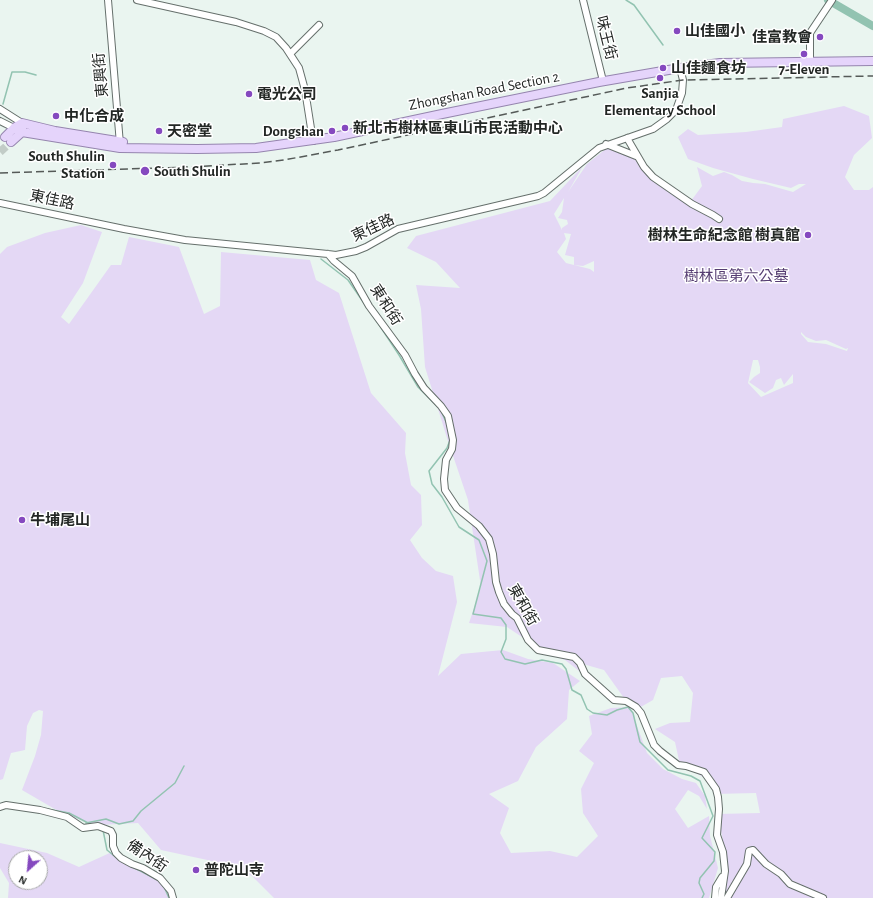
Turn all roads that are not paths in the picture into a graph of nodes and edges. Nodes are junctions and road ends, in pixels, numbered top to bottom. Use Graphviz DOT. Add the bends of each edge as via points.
graph roads {
  1 [pos="108,0"];
  2 [pos="137,0"];
  3 [pos="583,0"];
  4 [pos="832,0"];
  5 [pos="319,25"];
  6 [pos="290,54"];
  7 [pos="810,61"];
  8 [pos="873,61"];
  9 [pos="680,68"];
  10 [pos="604,82"];
  11 [pos="0,109"];
  12 [pos="0,121"];
  13 [pos="22,123"];
  14 [pos="18,130"];
  15 [pos="627,138"];
  16 [pos="8,140"];
  17 [pos="313,141"];
  18 [pos="606,144"];
  19 [pos="120,145"];
  20 [pos="636,156"];
  21 [pos="0,203"];
  22 [pos="719,219"];
  23 [pos="328,254"];
  24 [pos="0,807"];
  25 [pos="724,874"];
  26 [pos="174,898"];
  27 [pos="715,898"];
  28 [pos="721,898"];
  29 [pos="726,898"];
  30 [pos="823,898"];
  1 -- 19 [label="street, 東興街"];
  2 -- 6 [label="street" via="236,22 264,31 276,37"];
  3 -- 10 [label="street, 味王街"];
  4 -- 7 [label="street" via="810,33"];
  5 -- 6 [label="street"];
  6 -- 17 [label="street" via="299,68 305,90"];
  7 -- 8 [label="main road, Zhongshan Road Section 2"];
  7 -- 9 [label="main road, Zhongshan Road Section 2" via="720,63"];
  9 -- 10 [label="main road, Zhongshan Road Section 2"];
  9 -- 15 [label="street, 東佳路" via="683,80 682,93 676,110 653,129"];
  10 -- 17 [label="main road, Zhongshan Road Section 2"];
  11 -- 13 [label="street"];
  12 -- 14 [label="street"];
  13 -- 14 [label="main road"];
  13 -- 19 [label="main road, Zhongshan Road Section 2"];
  14 -- 16 [label="main road"];
  14 -- 19 [label="main road, Zhongshan Road Section 2"];
  15 -- 18 [label="street, 東佳路"];
  15 -- 20 [label="street"];
  17 -- 19 [label="main road, Zhongshan Road Section 2"];
  18 -- 20 [label="street"];
  18 -- 23 [label="street, 東佳路" via="538,196 398,229 356,251"];
  20 -- 22 [label="street" via="653,177"];
  21 -- 23 [label="street, 東佳路" via="185,240"];
  23 -- 25 [label="street, 東和街" via="352,276 424,388 448,416 453,440 452,449 446,460 445,490 457,508 479,526 489,539 496,582 504,604 517,618 528,640 538,650 574,657 585,674 614,700 626,701 636,707 654,745 660,751 678,765 704,772 710,779 718,797 717,835 723,852"];
  24 -- 26 [label="street, 備內街" via="6,805 40,810 67,817 83,828 95,827 111,831 113,846 121,858 160,878"];
  25 -- 27 [label="street" via="716,887"];
  25 -- 28 [label="street, 東和街"];
  29 -- 30 [label="street" via="747,864 749,851 753,850 790,884"];
}
